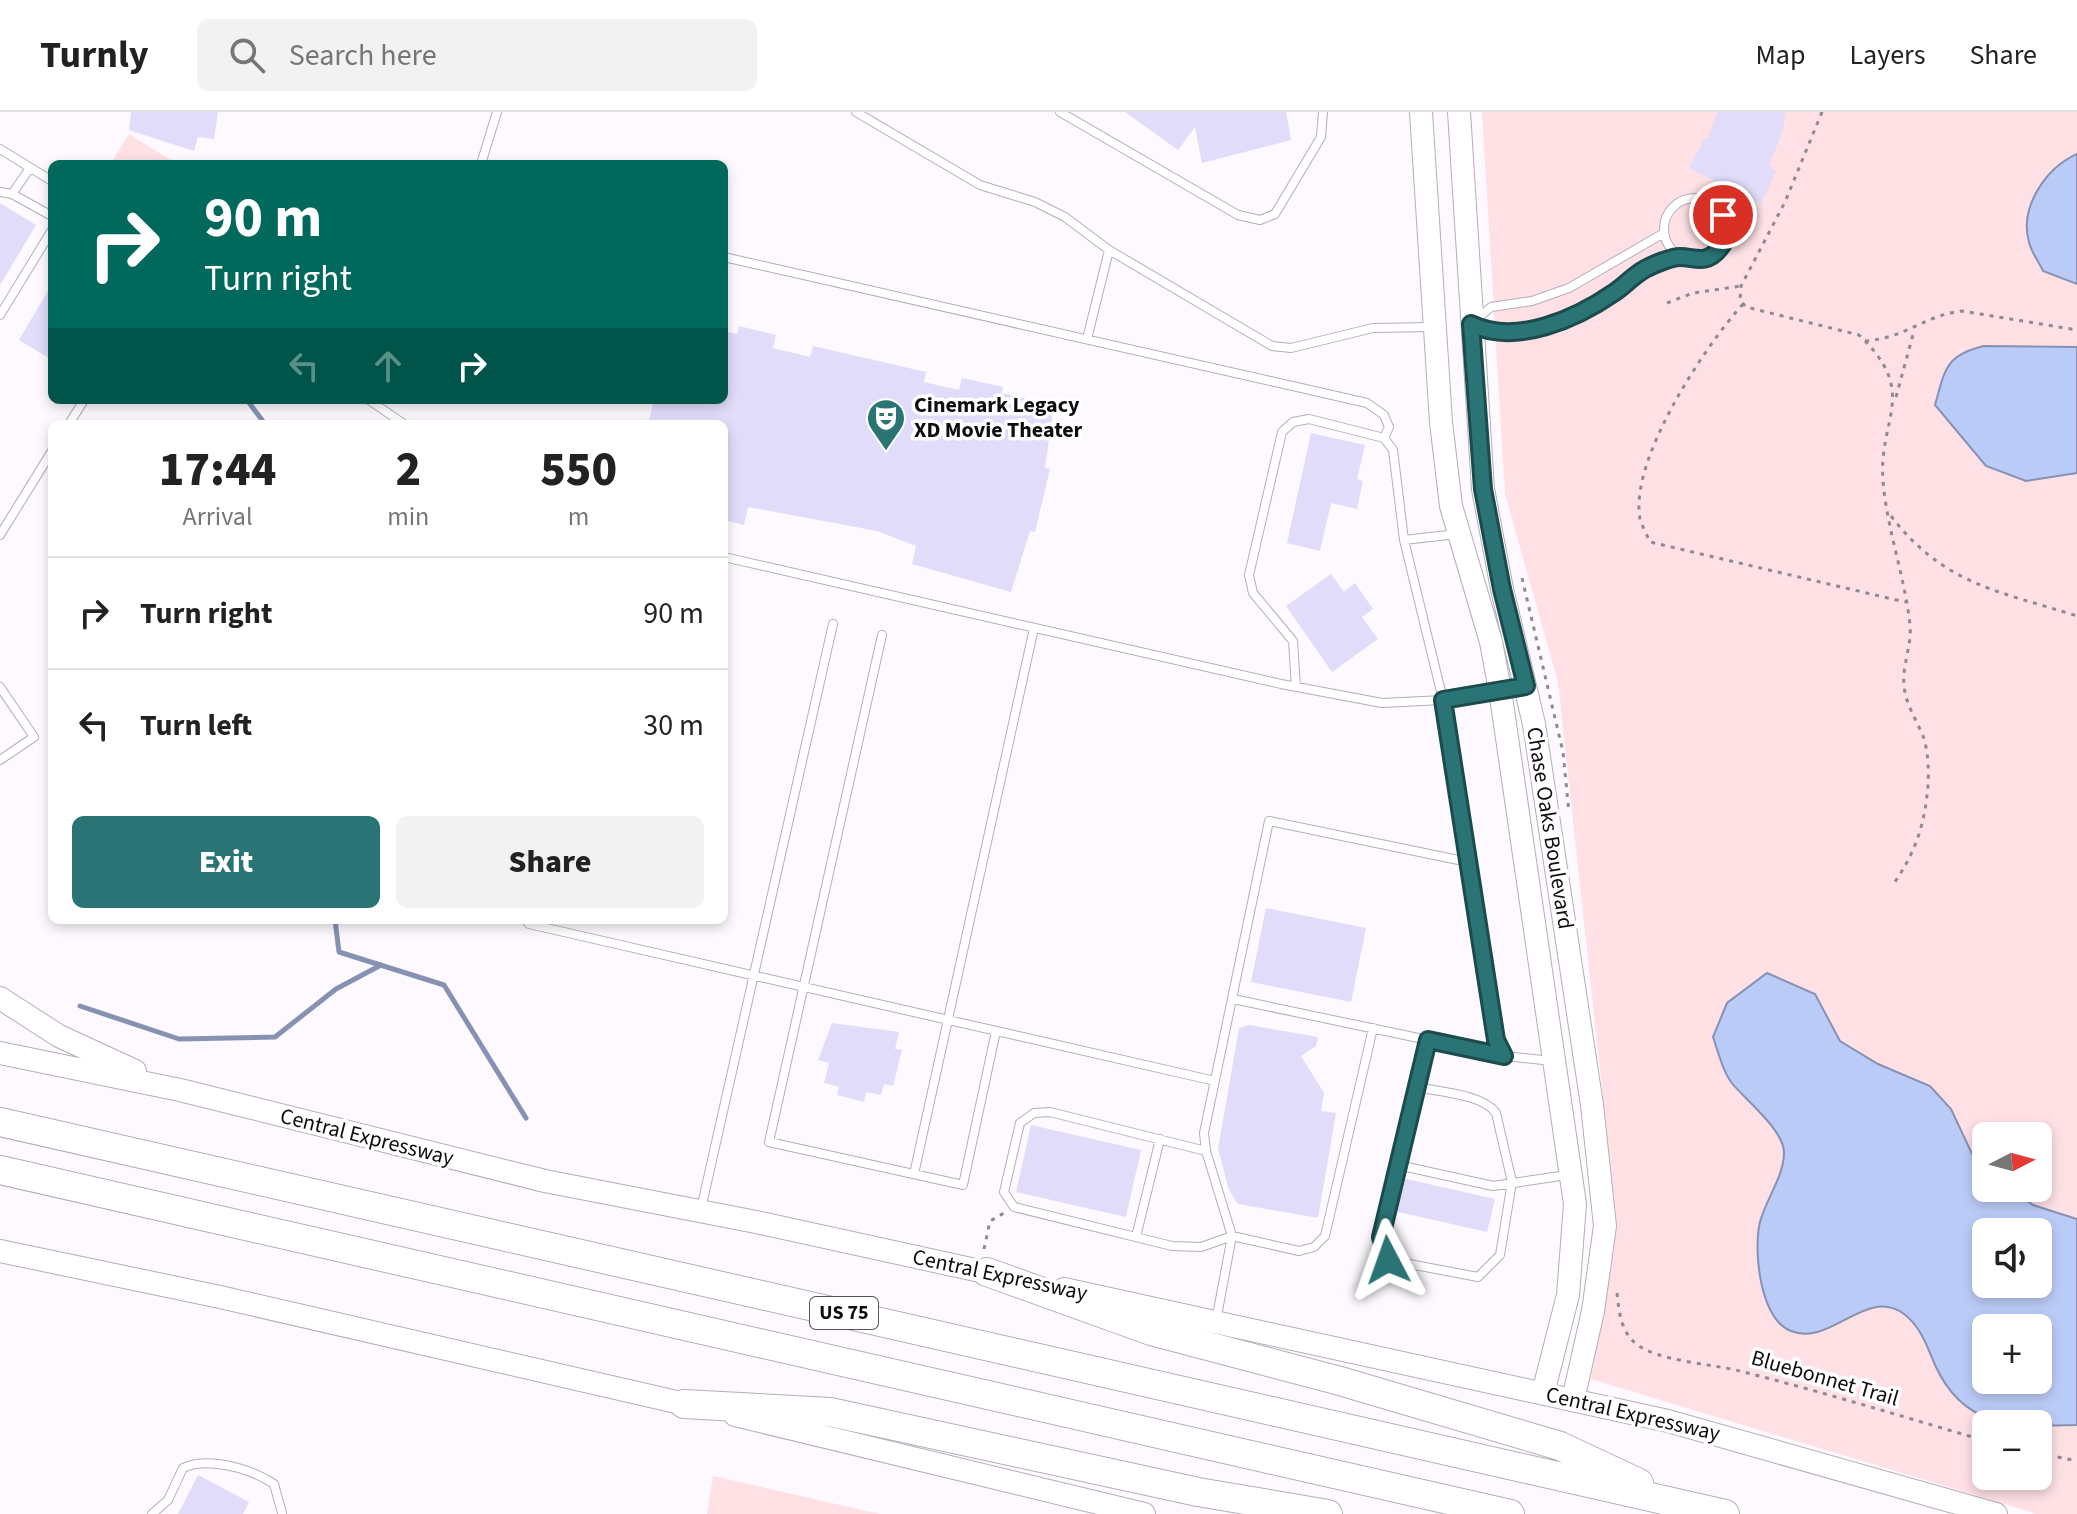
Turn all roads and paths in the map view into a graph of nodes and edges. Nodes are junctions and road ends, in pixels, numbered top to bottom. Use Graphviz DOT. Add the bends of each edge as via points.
graph roads {
  1 [pos="497,112"];
  2 [pos="856,112"];
  3 [pos="1060,112"];
  4 [pos="1323,112"];
  5 [pos="1421,112"];
  6 [pos="1459,112"];
  7 [pos="1822,112"];
  8 [pos="0,149"];
  9 [pos="482,160"];
  10 [pos="30,168"];
  11 [pos="48,179"];
  12 [pos="0,192"];
  13 [pos="12,194"];
  14 [pos="48,214"];
  15 [pos="1664,233"];
  16 [pos="48,237"];
  17 [pos="1109,250"];
  18 [pos="1679,256"];
  19 [pos="728,258"];
  20 [pos="1741,286"];
  21 [pos="1667,303"];
  22 [pos="1743,304"];
  23 [pos="0,315"];
  24 [pos="1471,324"];
  25 [pos="1437,327"];
  26 [pos="1914,329"];
  27 [pos="2077,330"];
  28 [pos="1087,339"];
  29 [pos="1865,341"];
  30 [pos="1895,401"];
  31 [pos="375,404"];
  32 [pos="398,420"];
  33 [pos="1384,438"];
  34 [pos="48,457"];
  35 [pos="1889,513"];
  36 [pos="2,529"];
  37 [pos="1457,534"];
  38 [pos="1404,540"];
  39 [pos="728,558"];
  40 [pos="1907,603"];
  41 [pos="2077,616"];
  42 [pos="833,624"];
  43 [pos="1034,628"];
  44 [pos="882,635"];
  45 [pos="1526,686"];
  46 [pos="0,687"];
  47 [pos="1296,687"];
  48 [pos="1500,690"];
  49 [pos="1443,700"];
  50 [pos="4,701"];
  51 [pos="0,760"];
  52 [pos="1468,862"];
  53 [pos="1892,886"];
  54 [pos="529,924"];
  55 [pos="754,976"];
  56 [pos="803,987"];
  57 [pos="0,998"];
  58 [pos="1233,999"];
  59 [pos="946,1020"];
  60 [pos="1373,1028"];
  61 [pos="996,1031"];
  62 [pos="1428,1040"];
  63 [pos="0,1053"];
  64 [pos="1504,1056"];
  65 [pos="1585,1059"];
  66 [pos="1553,1061"];
  67 [pos="1215,1081"];
  68 [pos="1417,1087"];
  69 [pos="180,1090"];
  70 [pos="0,1122"];
  71 [pos="1160,1139"];
  72 [pos="1206,1151"];
  73 [pos="1398,1165"];
  74 [pos="0,1170"];
  75 [pos="914,1174"];
  76 [pos="1572,1175"];
  77 [pos="1512,1182"];
  78 [pos="1014,1207"];
  79 [pos="701,1211"];
  80 [pos="1232,1236"];
  81 [pos="1136,1237"];
  82 [pos="0,1251"];
  83 [pos="0,1259"];
  84 [pos="986,1260"];
  85 [pos="94,1272"];
  86 [pos="1216,1322"];
  87 [pos="1655,1353"];
  88 [pos="1543,1393"];
  89 [pos="1573,1400"];
  90 [pos="684,1404"];
  91 [pos="1972,1437"];
  92 [pos="2052,1456"];
  93 [pos="2077,1461"];
  94 [pos="1687,1506"];
  95 [pos="152,1514"];
  96 [pos="282,1514"];
  97 [pos="1144,1514"];
  98 [pos="1328,1514"];
  99 [pos="1510,1514"];
  100 [pos="1725,1514"];
  101 [pos="1996,1514"];
  1 -- 9 [label="lane"];
  2 -- 17 [label="lane" via="980,185 1065,217"];
  3 -- 4 [label="lane" via="1238,215 1260,220 1275,214 1321,137"];
  5 -- 25 [label="main road, Chase Oaks Boulevard"];
  6 -- 24 [label="main road, Chase Oaks Boulevard"];
  7 -- 20 [label="path" via="1785,202"];
  8 -- 10 [label="lane"];
  10 -- 11 [label="lane"];
  10 -- 13 [label="lane"];
  12 -- 13 [label="lane"];
  13 -- 14 [label="lane"];
  15 -- 18 [label="lane"];
  15 -- 18 [label="lane" via="1669,212 1687,198 1708,200 1723,215 1725,239 1718,251 1693,261"];
  15 -- 24 [label="lane" via="1569,288 1491,307"];
  16 -- 23 [label="lane"];
  17 -- 25 [label="lane" via="1272,346 1291,348 1373,328"];
  17 -- 28 [label="lane"];
  18 -- 24 [label="lane" via="1645,269 1597,303 1535,329 1490,333"];
  19 -- 28 [label="lane"];
  20 -- 21 [label="path"];
  20 -- 22 [label="path"];
  22 -- 29 [label="path" via="1859,335"];
  22 -- 40 [label="path" via="1701,356 1655,443 1641,496 1640,519 1650,542"];
  24 -- 25 [label="main road"];
  24 -- 45 [label="main road, Chase Oaks Boulevard" via="1483,489"];
  25 -- 37 [label="main road, Chase Oaks Boulevard" via="1441,422"];
  26 -- 27 [label="path" via="1943,313 1962,311"];
  26 -- 29 [label="path"];
  26 -- 30 [label="path"];
  28 -- 33 [label="lane" via="1367,403 1384,415 1389,427"];
  29 -- 30 [label="path" via="1891,382"];
  30 -- 35 [label="path" via="1883,479"];
  31 -- 32 [label="lane"];
  33 -- 38 [label="lane" via="1393,450"];
  33 -- 47 [label="lane" via="1309,419 1293,422 1282,432 1249,575 1253,593 1293,641"];
  34 -- 36 [label="lane"];
  35 -- 40 [label="path"];
  35 -- 41 [label="path" via="1914,546 1958,578"];
  37 -- 38 [label="lane"];
  37 -- 48 [label="main road, Chase Oaks Boulevard" via="1491,642"];
  38 -- 49 [label="lane"];
  39 -- 43 [label="lane"];
  40 -- 53 [label="path" via="1911,630 1904,687 1924,738 1928,782 1920,839"];
  42 -- 55 [label="lane"];
  43 -- 47 [label="lane"];
  43 -- 59 [label="lane"];
  44 -- 56 [label="lane"];
  45 -- 48 [label="main road"];
  45 -- 65 [label="main road, Chase Oaks Boulevard"];
  46 -- 50 [label="lane"];
  47 -- 49 [label="lane" via="1382,703"];
  48 -- 49 [label="lane"];
  48 -- 66 [label="main road, Chase Oaks Boulevard"];
  49 -- 52 [label="lane"];
  50 -- 51 [label="lane" via="34,737"];
  52 -- 58 [label="lane" via="1269,821"];
  52 -- 64 [label="lane" via="1496,1040"];
  54 -- 55 [label="lane"];
  55 -- 56 [label="lane"];
  55 -- 79 [label="lane"];
  56 -- 59 [label="lane"];
  56 -- 75 [label="lane" via="769,1142"];
  57 -- 69 [label="main road" via="59,1036"];
  58 -- 60 [label="lane"];
  58 -- 67 [label="lane"];
  59 -- 61 [label="lane"];
  59 -- 75 [label="lane"];
  60 -- 62 [label="lane"];
  60 -- 80 [label="lane" via="1325,1236 1314,1247 1299,1251"];
  61 -- 67 [label="lane"];
  61 -- 75 [label="lane" via="963,1185"];
  62 -- 64 [label="lane"];
  62 -- 68 [label="lane"];
  63 -- 69 [label="main road, Central Expressway"];
  64 -- 66 [label="lane"];
  65 -- 66 [label="main road"];
  65 -- 89 [label="main road, Chase Oaks Boulevard" via="1605,1226"];
  66 -- 76 [label="main road, Chase Oaks Boulevard"];
  67 -- 72 [label="lane" via="1204,1133"];
  68 -- 73 [label="lane"];
  68 -- 77 [label="lane" via="1491,1106"];
  69 -- 79 [label="main road, Central Expressway" via="545,1181"];
  70 -- 94 [label="highway, US 75"];
  71 -- 72 [label="lane"];
  71 -- 78 [label="lane" via="1050,1112 1034,1113 1020,1123 1004,1192"];
  71 -- 81 [label="lane"];
  72 -- 80 [label="lane"];
  73 -- 77 [label="lane" via="1493,1186"];
  73 -- 77 [label="lane" via="1381,1237 1388,1260 1478,1277 1500,1255"];
  74 -- 99 [label="highway, US 75"];
  76 -- 77 [label="lane"];
  76 -- 88 [label="main road, Chase Oaks Boulevard" via="1568,1295"];
  78 -- 81 [label="lane"];
  78 -- 84 [label="path" via="990,1221"];
  79 -- 84 [label="main road, Central Expressway"];
  80 -- 81 [label="lane" via="1201,1247"];
  80 -- 86 [label="lane"];
  82 -- 85 [label="main road"];
  83 -- 85 [label="main road"];
  84 -- 86 [label="main road, Central Expressway"];
  84 -- 94 [label="highway" via="1151,1331 1560,1446"];
  85 -- 90 [label="main road"];
  86 -- 88 [label="main road, Central Expressway"];
  87 -- 91 [label="path, Bluebonnet Trail" via="1737,1370"];
  88 -- 89 [label="main road, Central Expressway"];
  89 -- 101 [label="main road, Central Expressway" via="1730,1437"];
  90 -- 97 [label="main road"];
  90 -- 98 [label="highway" via="830,1412 1198,1492"];
  92 -- 93 [label="path"];
  94 -- 100 [label="highway, US 75"];
  95 -- 96 [label="lane" via="168,1500 183,1468 206,1462 261,1475 274,1484"];
}
